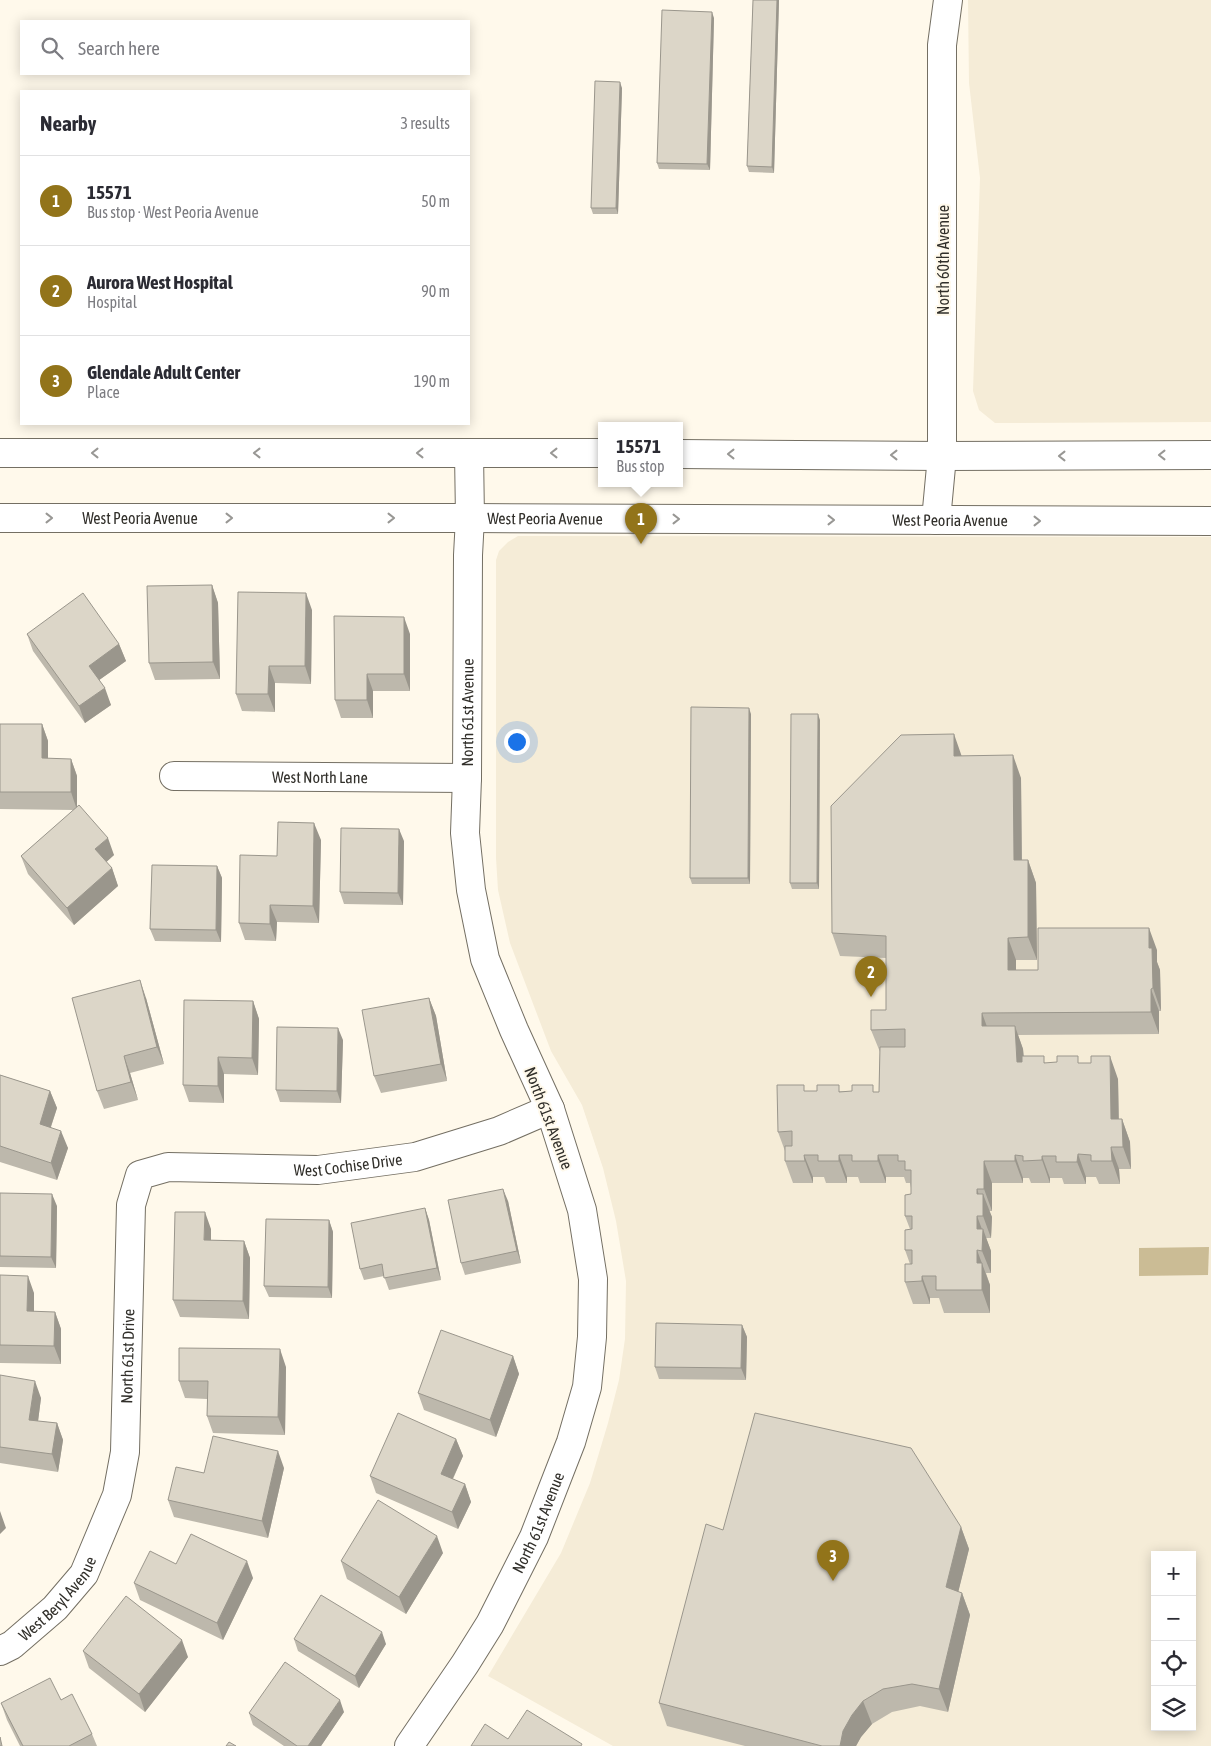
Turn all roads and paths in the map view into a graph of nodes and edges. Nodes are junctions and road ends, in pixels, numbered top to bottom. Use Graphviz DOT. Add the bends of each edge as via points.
graph roads {
  1 [pos="948,0"];
  2 [pos="0,453"];
  3 [pos="469,453"];
  4 [pos="598,453"];
  5 [pos="683,454"];
  6 [pos="1211,455"];
  7 [pos="942,456"];
  8 [pos="0,518"];
  9 [pos="470,518"];
  10 [pos="936,520"];
  11 [pos="1211,521"];
  12 [pos="174,776"];
  13 [pos="467,778"];
  14 [pos="550,1109"];
  15 [pos="140,1175"];
  16 [pos="101,1535"];
  17 [pos="0,1651"];
  18 [pos="409,1746"];
  1 -- 7 [label="street, North 60th Avenue" via="942,45"];
  3 -- 2 [label="street, one-way"];
  4 -- 3 [label="street, one-way"];
  3 -- 9 [label="street, North 61st Avenue"];
  7 -- 5 [label="street, one-way"];
  6 -- 7 [label="street, one-way"];
  7 -- 10 [label="street, North 60th Avenue"];
  8 -- 9 [label="street, West Peoria Avenue, one-way"];
  9 -- 10 [label="street, West Peoria Avenue, one-way"];
  9 -- 13 [label="street, North 61st Avenue"];
  10 -- 11 [label="street, West Peoria Avenue, one-way"];
  12 -- 13 [label="street, West North Lane"];
  13 -- 14 [label="street, North 61st Avenue" via="465,833 471,890 485,959"];
  14 -- 15 [label="street, West Cochise Drive" via="499,1130 415,1157 318,1170 168,1167"];
  14 -- 18 [label="street, North 61st Avenue" via="582,1210 593,1279 587,1387 571,1442 534,1537 513,1580 465,1664"];
  15 -- 16 [label="street, North 61st Drive" via="131,1205 125,1452 118,1495"];
  16 -- 17 [label="street, West Beryl Avenue" via="84,1574 55,1608 12,1645"];
}
